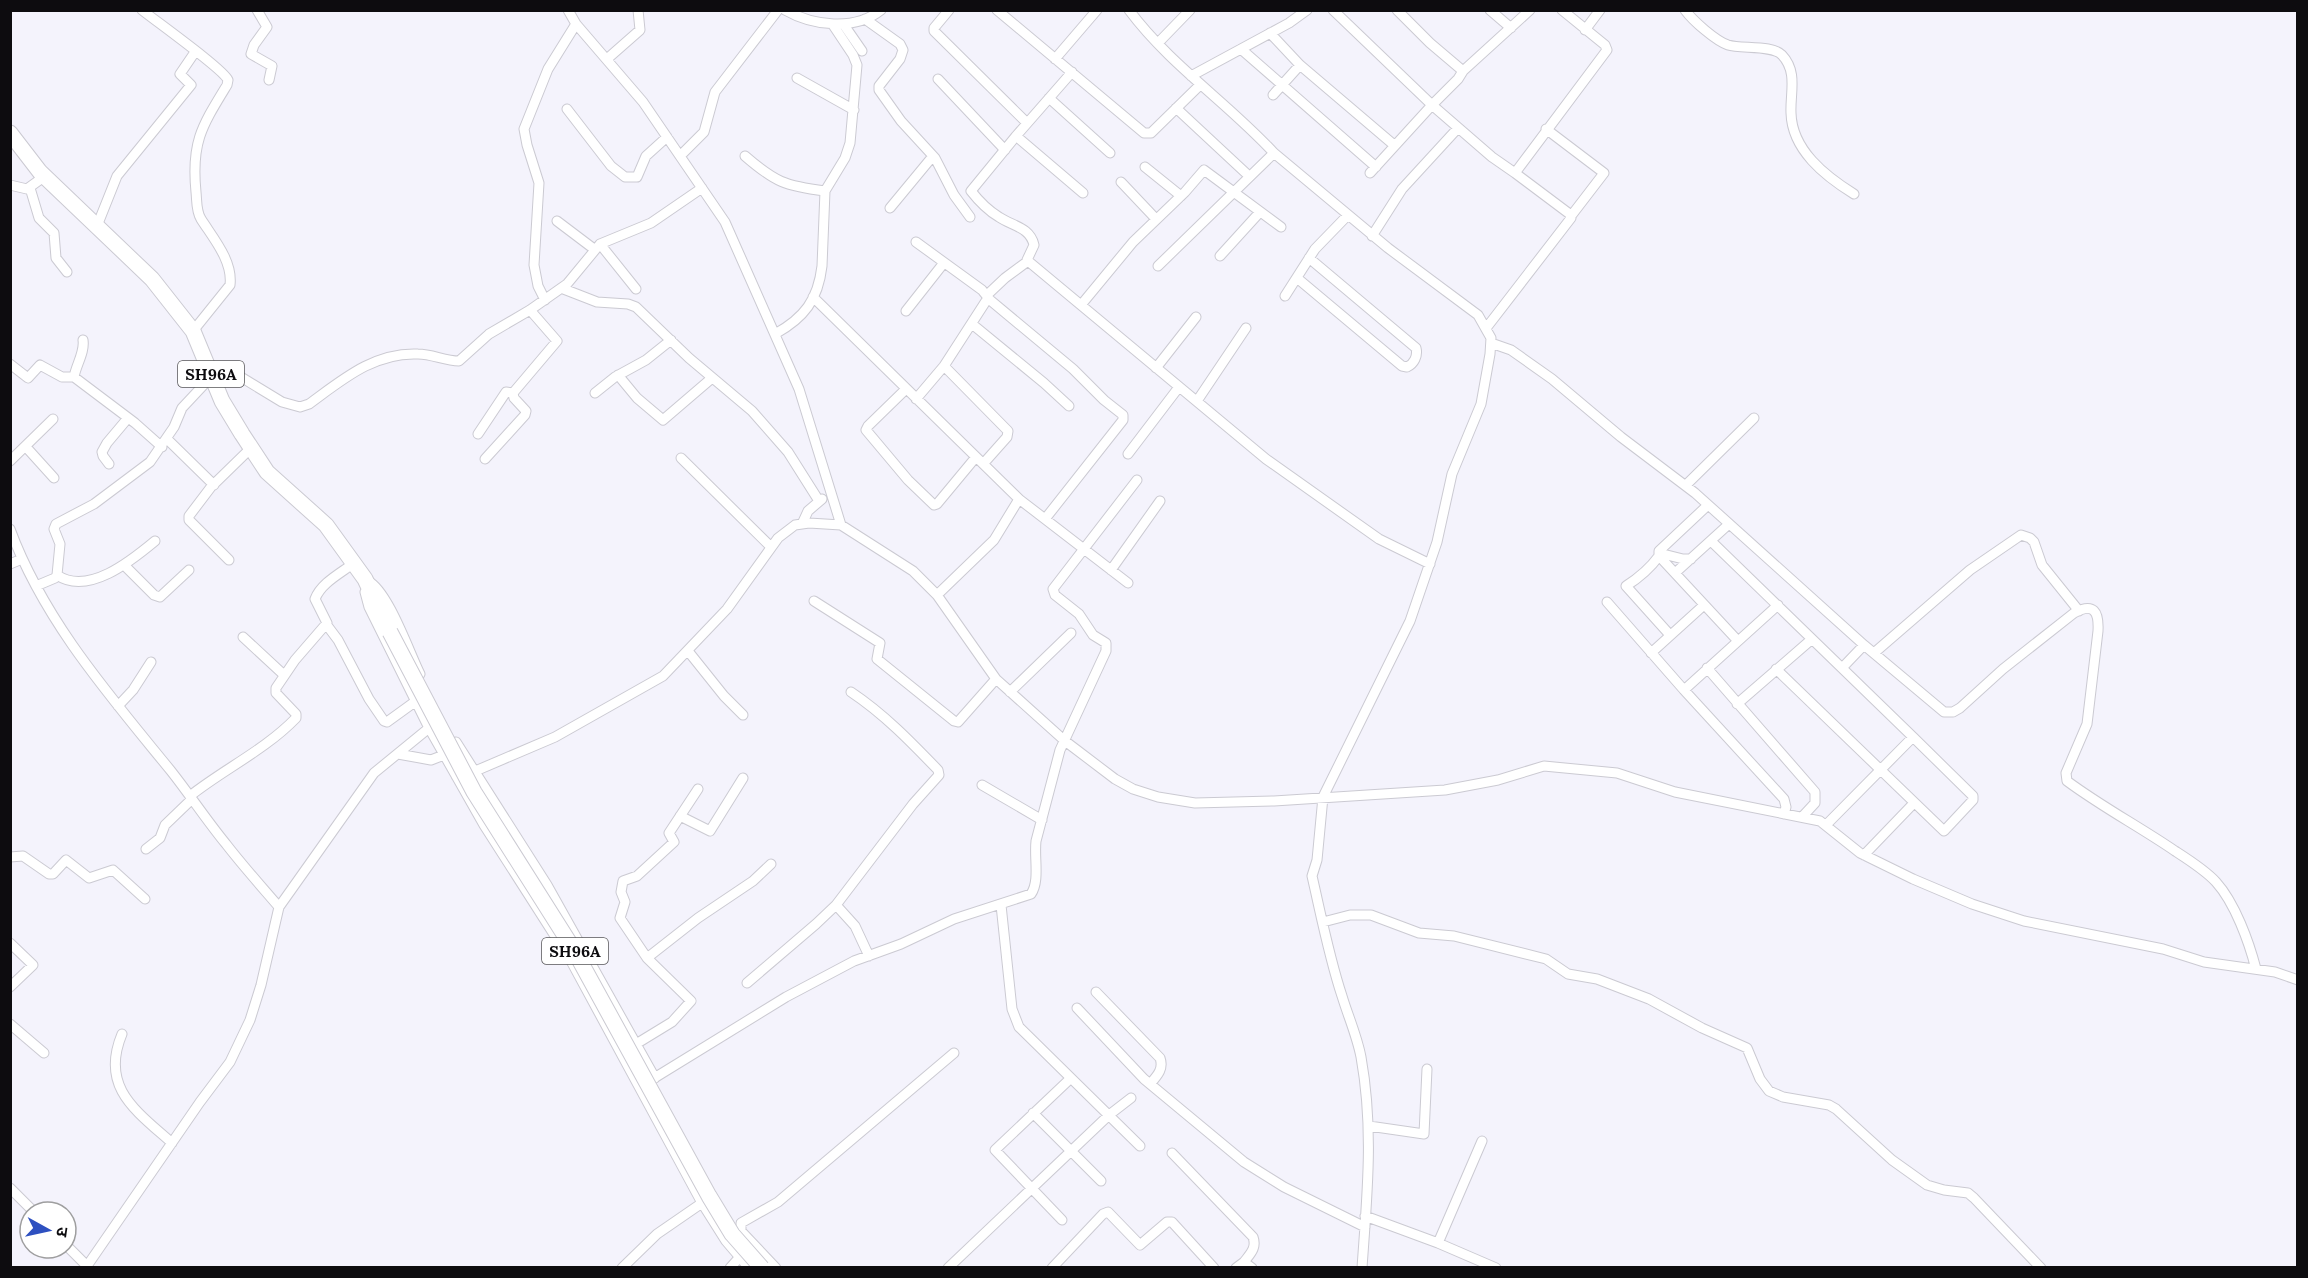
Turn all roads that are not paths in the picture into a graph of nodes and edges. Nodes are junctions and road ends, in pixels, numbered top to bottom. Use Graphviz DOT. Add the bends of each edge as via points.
graph roads {
  1 [pos="142,10"];
  2 [pos="257,10"];
  3 [pos="568,10"];
  4 [pos="638,10"];
  5 [pos="777,10"];
  6 [pos="785,10"];
  7 [pos="881,10"];
  8 [pos="949,10"];
  9 [pos="997,10"];
  10 [pos="1097,10"];
  11 [pos="1130,10"];
  12 [pos="1190,10"];
  13 [pos="1307,10"];
  14 [pos="1333,10"];
  15 [pos="1397,10"];
  16 [pos="1490,10"];
  17 [pos="1530,10"];
  18 [pos="1562,10"];
  19 [pos="1600,10"];
  20 [pos="1685,10"];
  21 [pos="865,19"];
  22 [pos="576,24"];
  23 [pos="838,25"];
  24 [pos="1511,28"];
  25 [pos="1585,30"];
  26 [pos="1270,33"];
  27 [pos="1158,43"];
  28 [pos="1241,49"];
  29 [pos="862,51"];
  30 [pos="195,52"];
  31 [pos="606,59"];
  32 [pos="1056,59"];
  33 [pos="1300,65"];
  34 [pos="1463,71"];
  35 [pos="1072,72"];
  36 [pos="1191,76"];
  37 [pos="797,78"];
  38 [pos="938,79"];
  39 [pos="269,80"];
  40 [pos="1200,85"];
  41 [pos="1282,85"];
  42 [pos="1273,95"];
  43 [pos="1049,98"];
  44 [pos="1432,105"];
  45 [pos="1176,108"];
  46 [pos="567,109"];
  47 [pos="854,110"];
  48 [pos="1027,123"];
  49 [pos="1458,128"];
  50 [pos="1546,129"];
  51 [pos="10,133"];
  52 [pos="1016,136"];
  53 [pos="667,137"];
  54 [pos="1394,145"];
  55 [pos="1005,150"];
  56 [pos="1110,153"];
  57 [pos="1274,153"];
  58 [pos="680,156"];
  59 [pos="745,156"];
  60 [pos="933,156"];
  61 [pos="1145,167"];
  62 [pos="1515,173"];
  63 [pos="45,176"];
  64 [pos="1249,176"];
  65 [pos="1121,182"];
  66 [pos="10,185"];
  67 [pos="30,188"];
  68 [pos="702,188"];
  69 [pos="825,191"];
  70 [pos="1233,191"];
  71 [pos="1083,193"];
  72 [pos="1854,194"];
  73 [pos="1180,196"];
  74 [pos="890,208"];
  75 [pos="1260,212"];
  76 [pos="1347,216"];
  77 [pos="1572,216"];
  78 [pos="970,217"];
  79 [pos="1156,219"];
  80 [pos="557,221"];
  81 [pos="97,226"];
  82 [pos="1281,227"];
  83 [pos="1372,236"];
  84 [pos="916,242"];
  85 [pos="597,247"];
  86 [pos="1220,256"];
  87 [pos="1309,258"];
  88 [pos="1027,260"];
  89 [pos="943,264"];
  90 [pos="1158,266"];
  91 [pos="67,272"];
  92 [pos="1297,278"];
  93 [pos="561,288"];
  94 [pos="636,289"];
  95 [pos="1285,296"];
  96 [pos="813,297"];
  97 [pos="989,297"];
  98 [pos="545,300"];
  99 [pos="1081,304"];
  100 [pos="530,310"];
  101 [pos="906,311"];
  102 [pos="1196,317"];
  103 [pos="972,324"];
  104 [pos="1486,327"];
  105 [pos="1246,328"];
  106 [pos="193,331"];
  107 [pos="775,334"];
  108 [pos="83,340"];
  109 [pos="671,340"];
  110 [pos="1491,343"];
  111 [pos="10,364"];
  112 [pos="944,366"];
  113 [pos="1156,368"];
  114 [pos="618,375"];
  115 [pos="212,376"];
  116 [pos="74,377"];
  117 [pos="712,378"];
  118 [pos="1179,387"];
  119 [pos="906,389"];
  120 [pos="513,393"];
  121 [pos="596,393"];
  122 [pos="916,399"];
  123 [pos="1197,401"];
  124 [pos="1069,406"];
  125 [pos="128,418"];
  126 [pos="1754,418"];
  127 [pos="53,420"];
  128 [pos="478,434"];
  129 [pos="164,443"];
  130 [pos="26,447"];
  131 [pos="251,447"];
  132 [pos="1128,454"];
  133 [pos="681,458"];
  134 [pos="485,459"];
  135 [pos="979,460"];
  136 [pos="10,461"];
  137 [pos="109,464"];
  138 [pos="826,475"];
  139 [pos="54,478"];
  140 [pos="1137,480"];
  141 [pos="213,485"];
  142 [pos="1686,485"];
  143 [pos="833,498"];
  144 [pos="1019,499"];
  145 [pos="819,501"];
  146 [pos="1160,501"];
  147 [pos="1708,505"];
  148 [pos="1045,519"];
  149 [pos="802,524"];
  150 [pos="1729,524"];
  151 [pos="841,525"];
  152 [pos="10,529"];
  153 [pos="1711,540"];
  154 [pos="155,541"];
  155 [pos="771,547"];
  156 [pos="1084,549"];
  157 [pos="1659,555"];
  158 [pos="22,559"];
  159 [pos="1691,559"];
  160 [pos="229,560"];
  161 [pos="354,563"];
  162 [pos="10,564"];
  163 [pos="1430,564"];
  164 [pos="124,565"];
  165 [pos="189,570"];
  166 [pos="1111,570"];
  167 [pos="1675,573"];
  168 [pos="57,575"];
  169 [pos="364,579"];
  170 [pos="1128,583"];
  171 [pos="36,586"];
  172 [pos="937,595"];
  173 [pos="814,601"];
  174 [pos="1607,602"];
  175 [pos="1704,605"];
  176 [pos="1778,605"];
  177 [pos="2079,610"];
  178 [pos="326,624"];
  179 [pos="1071,633"];
  180 [pos="1670,635"];
  181 [pos="1825,636"];
  182 [pos="243,637"];
  183 [pos="1738,641"];
  184 [pos="1815,641"];
  185 [pos="1864,645"];
  186 [pos="688,651"];
  187 [pos="1651,653"];
  188 [pos="1874,653"];
  189 [pos="151,662"];
  190 [pos="1707,668"];
  191 [pos="1842,668"];
  192 [pos="1776,669"];
  193 [pos="284,675"];
  194 [pos="996,679"];
  195 [pos="1684,690"];
  196 [pos="851,692"];
  197 [pos="1010,692"];
  198 [pos="416,701"];
  199 [pos="1737,704"];
  200 [pos="118,706"];
  201 [pos="743,715"];
  202 [pos="429,728"];
  203 [pos="1913,736"];
  204 [pos="1065,741"];
  205 [pos="398,754"];
  206 [pos="444,755"];
  207 [pos="1880,770"];
  208 [pos="473,772"];
  209 [pos="456,776"];
  210 [pos="743,778"];
  211 [pos="982,785"];
  212 [pos="698,789"];
  213 [pos="1323,797"];
  214 [pos="191,798"];
  215 [pos="1914,803"];
  216 [pos="1784,814"];
  217 [pos="680,816"];
  218 [pos="1802,817"];
  219 [pos="1042,820"];
  220 [pos="1826,825"];
  221 [pos="146,849"];
  222 [pos="1864,855"];
  223 [pos="10,857"];
  224 [pos="771,864"];
  225 [pos="145,899"];
  226 [pos="836,904"];
  227 [pos="1001,905"];
  228 [pos="279,907"];
  229 [pos="1323,922"];
  230 [pos="10,943"];
  231 [pos="869,956"];
  232 [pos="647,958"];
  233 [pos="2256,969"];
  234 [pos="2298,980"];
  235 [pos="747,982"];
  236 [pos="10,987"];
  237 [pos="1096,992"];
  238 [pos="1077,1008"];
  239 [pos="10,1024"];
  240 [pos="122,1034"];
  241 [pos="636,1044"];
  242 [pos="44,1053"];
  243 [pos="954,1053"];
  244 [pos="1427,1070"];
  245 [pos="655,1078"];
  246 [pos="1071,1078"];
  247 [pos="1150,1084"];
  248 [pos="640,1086"];
  249 [pos="1131,1098"];
  250 [pos="1034,1113"];
  251 [pos="1109,1115"];
  252 [pos="1369,1126"];
  253 [pos="1482,1141"];
  254 [pos="172,1143"];
  255 [pos="1140,1146"];
  256 [pos="1072,1150"];
  257 [pos="1172,1153"];
  258 [pos="1101,1181"];
  259 [pos="10,1188"];
  260 [pos="1030,1189"];
  261 [pos="22,1200"];
  262 [pos="702,1203"];
  263 [pos="1365,1216"];
  264 [pos="1062,1220"];
  265 [pos="1365,1227"];
  266 [pos="1438,1243"];
  267 [pos="740,1258"];
  268 [pos="1244,1266"];
  269 [pos="87,1267"];
  270 [pos="622,1268"];
  271 [pos="730,1268"];
  272 [pos="749,1268"];
  273 [pos="762,1268"];
  274 [pos="776,1268"];
  275 [pos="948,1268"];
  276 [pos="1052,1268"];
  277 [pos="1214,1268"];
  278 [pos="1362,1268"];
  279 [pos="1496,1268"];
  280 [pos="2041,1268"];
  1 -- 30 [label="street"];
  2 -- 39 [label="street" via="267,27 251,54 272,66"];
  3 -- 22 [label="street"];
  4 -- 31 [label="street" via="640,30"];
  5 -- 58 [label="street" via="715,92 704,132"];
  6 -- 23 [label="street"];
  7 -- 21 [label="street"];
  8 -- 48 [label="street" via="934,31"];
  9 -- 32 [label="street"];
  10 -- 32 [label="street"];
  11 -- 27 [label="street"];
  12 -- 27 [label="street"];
  13 -- 26 [label="street"];
  14 -- 44 [label="street"];
  15 -- 34 [label="street"];
  16 -- 24 [label="street"];
  17 -- 24 [label="street"];
  18 -- 25 [label="street"];
  19 -- 25 [label="street"];
  20 -- 72 [label="street" via="1725,44 1782,55 1792,75 1791,113 1802,147 1831,180"];
  21 -- 23 [label="street"];
  21 -- 60 [label="street" via="903,48 879,90"];
  22 -- 31 [label="street"];
  22 -- 98 [label="street" via="548,69 524,129 539,183 534,265"];
  23 -- 29 [label="street"];
  23 -- 47 [label="street" via="836,32 857,65"];
  24 -- 34 [label="street"];
  25 -- 50 [label="street" via="1607,50"];
  26 -- 28 [label="street"];
  26 -- 33 [label="street"];
  27 -- 36 [label="street"];
  28 -- 36 [label="street"];
  28 -- 41 [label="street"];
  30 -- 81 [label="street" via="180,74 190,86 117,176"];
  30 -- 106 [label="street" via="220,69 228,80 200,131 194,170 198,212 220,249 231,279 229,289"];
  31 -- 53 [label="street"];
  32 -- 35 [label="street"];
  33 -- 41 [label="street"];
  33 -- 54 [label="street"];
  34 -- 44 [label="street"];
  35 -- 43 [label="street"];
  35 -- 45 [label="street" via="1144,133 1151,133"];
  36 -- 40 [label="street"];
  37 -- 47 [label="street"];
  38 -- 55 [label="street"];
  40 -- 45 [label="street"];
  40 -- 57 [label="street"];
  41 -- 42 [label="street"];
  41 -- 54 [label="street" via="1373,170"];
  43 -- 48 [label="street"];
  43 -- 56 [label="street"];
  44 -- 49 [label="street"];
  44 -- 54 [label="street"];
  45 -- 64 [label="street"];
  46 -- 53 [label="street" via="625,177 637,177 646,156"];
  47 -- 69 [label="street" via="845,158"];
  48 -- 52 [label="street"];
  49 -- 62 [label="street"];
  49 -- 83 [label="street" via="1402,189"];
  50 -- 62 [label="street"];
  50 -- 77 [label="street" via="1604,173"];
  51 -- 63 [label="main road, SH96A"];
  52 -- 55 [label="street"];
  52 -- 71 [label="street"];
  53 -- 58 [label="street"];
  55 -- 88 [label="street" via="972,192 998,217 1030,235 1034,245"];
  57 -- 64 [label="street"];
  57 -- 76 [label="street"];
  58 -- 68 [label="street"];
  59 -- 69 [label="street" via="772,179 798,188"];
  60 -- 74 [label="street"];
  60 -- 78 [label="street"];
  61 -- 73 [label="street"];
  62 -- 77 [label="street"];
  63 -- 67 [label="street"];
  63 -- 81 [label="main road, SH96A"];
  64 -- 70 [label="street"];
  65 -- 79 [label="street"];
  66 -- 67 [label="street"];
  67 -- 91 [label="street" via="39,218 54,233 56,258"];
  68 -- 85 [label="street" via="651,223"];
  68 -- 107 [label="street" via="725,222"];
  69 -- 96 [label="street" via="821,276"];
  70 -- 73 [label="street" via="1204,170"];
  70 -- 75 [label="street"];
  70 -- 90 [label="street"];
  73 -- 79 [label="street"];
  75 -- 82 [label="street"];
  75 -- 86 [label="street"];
  76 -- 83 [label="street"];
  76 -- 87 [label="street"];
  77 -- 104 [label="street"];
  79 -- 99 [label="street"];
  80 -- 85 [label="street"];
  81 -- 106 [label="main road, SH96A" via="152,279"];
  83 -- 104 [label="street" via="1478,315"];
  84 -- 89 [label="street"];
  85 -- 93 [label="street"];
  85 -- 94 [label="street"];
  87 -- 92 [label="street"];
  87 -- 92 [label="street" via="1416,348 1413,362 1402,366"];
  88 -- 97 [label="street"];
  88 -- 99 [label="street"];
  89 -- 97 [label="street"];
  89 -- 101 [label="street"];
  92 -- 95 [label="street"];
  93 -- 98 [label="street"];
  93 -- 109 [label="street" via="597,302 628,304"];
  96 -- 107 [label="street" via="800,318"];
  96 -- 119 [label="street"];
  97 -- 103 [label="street"];
  97 -- 148 [label="street" via="1124,417"];
  98 -- 100 [label="street"];
  99 -- 113 [label="street"];
  100 -- 115 [label="street" via="489,334 459,361 417,354 376,360 305,406 274,398 236,374"];
  100 -- 120 [label="street" via="557,341"];
  102 -- 113 [label="street"];
  103 -- 112 [label="street"];
  103 -- 124 [label="street"];
  104 -- 110 [label="street"];
  105 -- 123 [label="street"];
  106 -- 115 [label="main road, SH96A"];
  107 -- 138 [label="street" via="799,389"];
  108 -- 116 [label="street"];
  109 -- 114 [label="street"];
  109 -- 117 [label="street"];
  110 -- 142 [label="street" via="1524,359"];
  110 -- 163 [label="street" via="1480,404 1452,474"];
  111 -- 116 [label="street" via="28,378 40,365 62,377"];
  112 -- 122 [label="street"];
  112 -- 135 [label="street" via="1008,431 1007,437"];
  113 -- 118 [label="street"];
  114 -- 117 [label="street" via="663,420"];
  114 -- 121 [label="street"];
  115 -- 129 [label="street" via="182,408"];
  115 -- 131 [label="main road, SH96A" via="222,401"];
  116 -- 125 [label="street"];
  117 -- 145 [label="street" via="772,432"];
  118 -- 123 [label="street"];
  118 -- 132 [label="street"];
  119 -- 122 [label="street"];
  119 -- 135 [label="street" via="866,430 908,480 934,505"];
  120 -- 128 [label="street" via="506,393"];
  120 -- 134 [label="street" via="526,413"];
  122 -- 135 [label="street"];
  123 -- 163 [label="street" via="1266,459 1367,531"];
  125 -- 129 [label="street"];
  125 -- 137 [label="street" via="103,449"];
  126 -- 142 [label="street"];
  127 -- 130 [label="street"];
  129 -- 141 [label="street" via="191,460"];
  129 -- 168 [label="street" via="150,462 107,496 56,524 60,544"];
  130 -- 136 [label="street"];
  130 -- 139 [label="street"];
  131 -- 141 [label="street"];
  131 -- 161 [label="main road, SH96A" via="267,472 326,525"];
  133 -- 155 [label="street"];
  135 -- 144 [label="street"];
  138 -- 143 [label="street"];
  138 -- 145 [label="street"];
  140 -- 156 [label="street"];
  141 -- 160 [label="street" via="190,513 189,520"];
  142 -- 147 [label="street"];
  143 -- 145 [label="street"];
  143 -- 151 [label="street"];
  144 -- 148 [label="street"];
  144 -- 172 [label="street" via="994,540"];
  145 -- 149 [label="street"];
  146 -- 166 [label="street"];
  147 -- 150 [label="street"];
  147 -- 157 [label="street"];
  148 -- 156 [label="street"];
  149 -- 151 [label="street"];
  149 -- 155 [label="street" via="795,525"];
  150 -- 153 [label="street"];
  150 -- 185 [label="street"];
  151 -- 172 [label="street" via="914,571"];
  152 -- 158 [label="street"];
  153 -- 159 [label="street"];
  153 -- 176 [label="street"];
  154 -- 164 [label="street"];
  155 -- 186 [label="street" via="727,609"];
  156 -- 166 [label="street"];
  156 -- 204 [label="street" via="1053,592 1079,614 1093,635 1106,643 1106,651"];
  157 -- 159 [label="street"];
  157 -- 167 [label="street"];
  157 -- 180 [label="street" via="1626,586"];
  158 -- 162 [label="street"];
  158 -- 171 [label="street"];
  159 -- 167 [label="street"];
  161 -- 169 [label="main road, SH96A"];
  161 -- 178 [label="street" via="315,597"];
  163 -- 213 [label="street" via="1410,621"];
  164 -- 165 [label="street" via="160,597"];
  164 -- 168 [label="street" via="78,583"];
  166 -- 170 [label="street"];
  167 -- 175 [label="street"];
  168 -- 171 [label="street"];
  169 -- 198 [label="street" via="369,607"];
  169 -- 208 [label="street" via="378,587"];
  169 -- 273 [label="main road, SH96A, bridge" via="474,792 574,950 709,1196 732,1234"];
  171 -- 200 [label="street" via="94,677"];
  172 -- 194 [label="street"];
  173 -- 194 [label="street" via="880,643 877,659 954,721 958,722"];
  174 -- 187 [label="street"];
  175 -- 180 [label="street"];
  175 -- 183 [label="street"];
  176 -- 183 [label="street"];
  176 -- 184 [label="street"];
  177 -- 188 [label="street" via="1953,712 1944,712"];
  177 -- 188 [label="street" via="2042,565 2034,542 2020,535 1970,570"];
  177 -- 233 [label="street" via="2096,612 2098,617 2087,724 2066,773 2067,781 2192,862 2216,882 2250,945"];
  178 -- 193 [label="street"];
  178 -- 198 [label="street" via="384,721"];
  179 -- 197 [label="street"];
  180 -- 187 [label="street"];
  181 -- 184 [label="street"];
  182 -- 193 [label="street"];
  183 -- 190 [label="street"];
  184 -- 191 [label="street"];
  184 -- 192 [label="street"];
  185 -- 188 [label="street"];
  185 -- 191 [label="street"];
  186 -- 201 [label="street"];
  186 -- 208 [label="street" via="651,684 555,737"];
  187 -- 195 [label="street"];
  189 -- 200 [label="street"];
  190 -- 195 [label="street"];
  190 -- 199 [label="street"];
  191 -- 203 [label="street"];
  192 -- 199 [label="street"];
  192 -- 207 [label="street"];
  193 -- 214 [label="street" via="276,693 296,714 295,720"];
  194 -- 197 [label="street"];
  195 -- 216 [label="street" via="1784,799"];
  196 -- 226 [label="street" via="899,730 939,773"];
  197 -- 204 [label="street"];
  198 -- 202 [label="street"];
  199 -- 218 [label="street" via="1815,792 1815,803"];
  200 -- 214 [label="street"];
  202 -- 205 [label="street"];
  202 -- 206 [label="street"];
  203 -- 207 [label="street"];
  203 -- 215 [label="street" via="1974,798 1944,831"];
  204 -- 213 [label="street" via="1114,779 1158,797 1195,803"];
  204 -- 219 [label="street"];
  205 -- 206 [label="street" via="431,760"];
  205 -- 228 [label="street" via="374,772"];
  206 -- 209 [label="street"];
  207 -- 215 [label="street"];
  207 -- 220 [label="street"];
  208 -- 209 [label="street"];
  208 -- 241 [label="street" via="547,885"];
  209 -- 248 [label="street" via="571,961"];
  210 -- 217 [label="street" via="710,831"];
  211 -- 219 [label="street"];
  212 -- 217 [label="street"];
  213 -- 216 [label="street" via="1454,789 1536,768 1560,766 1617,773 1675,792"];
  213 -- 229 [label="street" via="1312,876"];
  214 -- 221 [label="street" via="165,825 160,838"];
  214 -- 228 [label="street"];
  215 -- 222 [label="street"];
  216 -- 218 [label="street"];
  217 -- 232 [label="street" via="669,833 674,842 637,876 623,881 621,887 625,902 620,918"];
  218 -- 220 [label="street"];
  219 -- 227 [label="street" via="1034,855 1033,891 1028,897"];
  220 -- 222 [label="street"];
  222 -- 233 [label="street" via="1972,904 2024,921 2163,949 2204,962"];
  223 -- 225 [label="street" via="23,856 49,874 66,860 89,878 112,870"];
  224 -- 232 [label="street"];
  226 -- 231 [label="street" via="855,926"];
  226 -- 235 [label="street"];
  227 -- 231 [label="street" via="954,919"];
  227 -- 246 [label="street" via="1015,1020"];
  228 -- 254 [label="street" via="250,1020 230,1062"];
  229 -- 252 [label="street" via="1361,1057"];
  229 -- 280 [label="street" via="1350,915 1371,915 1419,933 1454,936 1546,959 1568,974 1607,982 1649,999 1747,1048 1769,1091 1829,1105 1927,1185 1968,1193"];
  230 -- 236 [label="street" via="33,965"];
  231 -- 245 [label="street" via="786,998"];
  232 -- 241 [label="street" via="691,1001 663,1029"];
  233 -- 234 [label="street"];
  237 -- 247 [label="street" via="1160,1058 1160,1072"];
  238 -- 247 [label="street"];
  239 -- 242 [label="street"];
  240 -- 254 [label="street" via="114,1062 118,1083 135,1108"];
  241 -- 245 [label="street"];
  243 -- 274 [label="street" via="778,1202 741,1223 741,1231"];
  244 -- 252 [label="street" via="1424,1134"];
  245 -- 248 [label="street"];
  246 -- 250 [label="street"];
  246 -- 251 [label="street"];
  247 -- 265 [label="street" via="1244,1162 1284,1187"];
  248 -- 262 [label="street"];
  249 -- 251 [label="street"];
  250 -- 256 [label="street"];
  250 -- 260 [label="street" via="995,1150"];
  251 -- 255 [label="street"];
  251 -- 256 [label="street"];
  252 -- 263 [label="street"];
  253 -- 266 [label="street"];
  254 -- 269 [label="street"];
  256 -- 258 [label="street"];
  256 -- 260 [label="street"];
  257 -- 268 [label="street" via="1253,1237 1253,1250"];
  259 -- 261 [label="street"];
  260 -- 264 [label="street"];
  260 -- 275 [label="street"];
  262 -- 267 [label="street"];
  262 -- 270 [label="street" via="657,1234"];
  263 -- 265 [label="street"];
  263 -- 266 [label="street"];
  265 -- 278 [label="street"];
  266 -- 279 [label="street"];
  267 -- 271 [label="street"];
  267 -- 272 [label="street"];
  276 -- 277 [label="street" via="1108,1212 1140,1245 1172,1222"];
}
